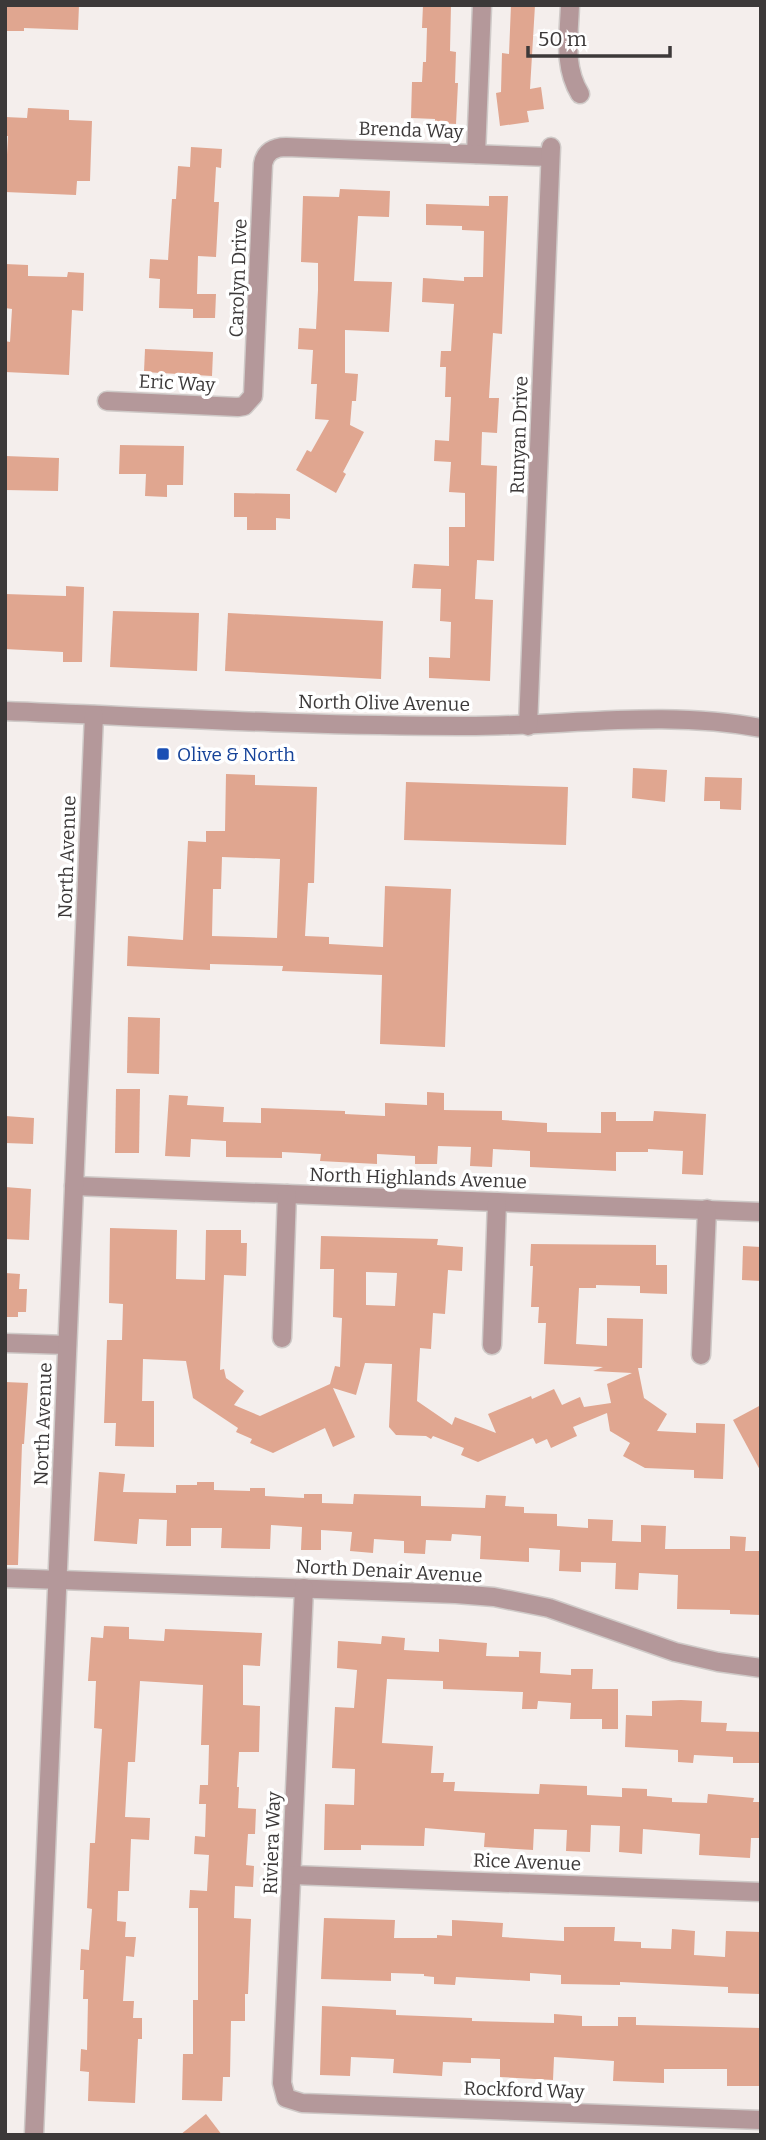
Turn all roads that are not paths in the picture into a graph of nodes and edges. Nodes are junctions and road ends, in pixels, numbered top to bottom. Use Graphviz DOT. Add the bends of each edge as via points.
graph roads {
  1 [pos="482,5"];
  2 [pos="570,5"];
  3 [pos="580,93"];
  4 [pos="270,151"];
  5 [pos="550,152"];
  6 [pos="476,154"];
  7 [pos="107,401"];
  8 [pos="244,405"];
  9 [pos="5,711"];
  10 [pos="94,715"];
  11 [pos="528,726"];
  12 [pos="761,729"];
  13 [pos="74,1185"];
  14 [pos="286,1194"];
  15 [pos="497,1202"];
  16 [pos="707,1209"];
  17 [pos="761,1212"];
  18 [pos="282,1338"];
  19 [pos="5,1343"];
  20 [pos="67,1345"];
  21 [pos="492,1345"];
  22 [pos="701,1355"];
  23 [pos="5,1578"];
  24 [pos="57,1580"];
  25 [pos="304,1588"];
  26 [pos="761,1668"];
  27 [pos="292,1875"];
  28 [pos="761,1892"];
  29 [pos="286,2098"];
  30 [pos="761,2120"];
  31 [pos="34,2135"];
  1 -- 6 [label="street"];
  2 -- 3 [label="street" via="568,63"];
  4 -- 6 [label="street, Brenda Way" via="286,147"];
  4 -- 8 [label="street, Carolyn Drive" via="263,164 254,389"];
  5 -- 6 [label="street, Brenda Way"];
  5 -- 11 [label="street, Runyan Drive"];
  7 -- 8 [label="street, Eric Way"];
  9 -- 10 [label="street, North Olive Avenue"];
  10 -- 11 [label="street, North Olive Avenue"];
  10 -- 13 [label="street, North Avenue"];
  11 -- 12 [label="street, North Olive Avenue" via="652,720"];
  13 -- 14 [label="street, North Highlands Avenue"];
  13 -- 20 [label="street, North Avenue"];
  14 -- 15 [label="street, North Highlands Avenue"];
  14 -- 18 [label="street"];
  15 -- 16 [label="street, North Highlands Avenue"];
  15 -- 21 [label="street"];
  16 -- 17 [label="street, North Highlands Avenue"];
  16 -- 22 [label="street"];
  19 -- 20 [label="street"];
  20 -- 24 [label="street, North Avenue"];
  23 -- 24 [label="street, North Denair Avenue"];
  24 -- 25 [label="street, North Denair Avenue"];
  24 -- 31 [label="street, North Avenue"];
  25 -- 26 [label="street, North Denair Avenue" via="466,1594 522,1602 675,1652"];
  25 -- 27 [label="street, Riviera Way"];
  27 -- 28 [label="street, Rice Avenue"];
  27 -- 29 [label="street, Riviera Way" via="282,2083"];
  29 -- 30 [label="street, Rockford Way" via="302,2103"];
}
